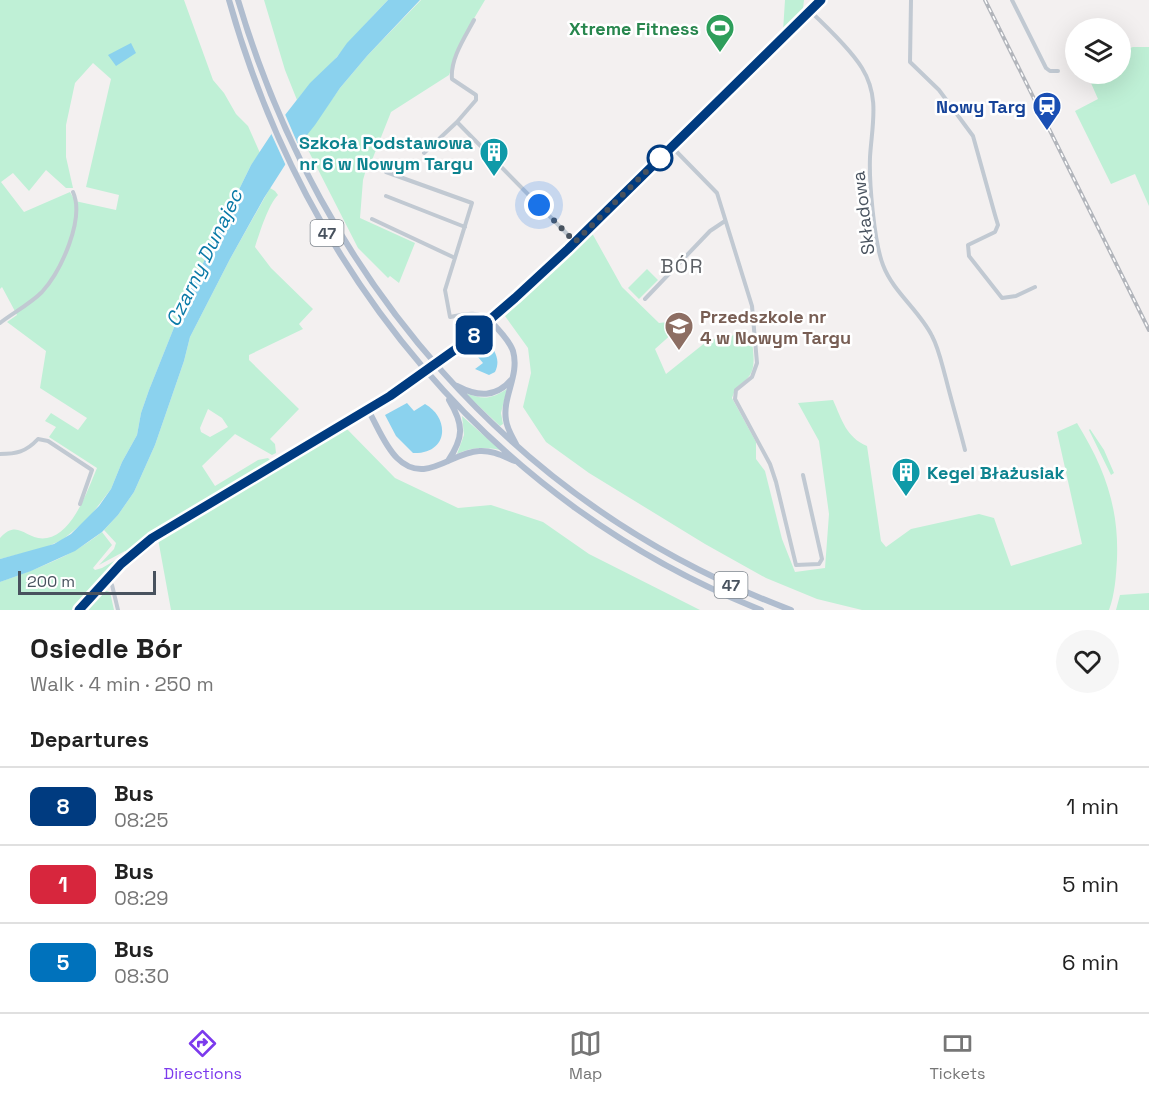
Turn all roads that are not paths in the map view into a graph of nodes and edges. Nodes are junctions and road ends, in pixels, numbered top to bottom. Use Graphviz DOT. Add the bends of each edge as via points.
graph roads {
  1 [pos="229,0"];
  2 [pos="238,0"];
  3 [pos="821,0"];
  4 [pos="911,0"];
  5 [pos="1012,0"];
  6 [pos="810,11"];
  7 [pos="474,20"];
  8 [pos="1058,70"];
  9 [pos="457,122"];
  10 [pos="672,146"];
  11 [pos="424,153"];
  12 [pos="386,172"];
  13 [pos="73,192"];
  14 [pos="386,196"];
  15 [pos="372,219"];
  16 [pos="725,221"];
  17 [pos="465,227"];
  18 [pos="575,242"];
  19 [pos="455,258"];
  20 [pos="1035,287"];
  21 [pos="645,299"];
  22 [pos="491,321"];
  23 [pos="0,323"];
  24 [pos="512,378"];
  25 [pos="452,383"];
  26 [pos="445,392"];
  27 [pos="368,410"];
  28 [pos="519,449"];
  29 [pos="965,450"];
  30 [pos="0,454"];
  31 [pos="448,461"];
  32 [pos="521,464"];
  33 [pos="803,475"];
  34 [pos="80,504"];
  35 [pos="108,579"];
  36 [pos="79,610"];
  37 [pos="118,610"];
  38 [pos="761,610"];
  39 [pos="791,610"];
  1 -- 26 [label="main road, 47" via="250,67 285,153 319,220 368,298"];
  2 -- 25 [label="main road, 47" via="291,141 342,237 389,307"];
  3 -- 6 [label="main road"];
  4 -- 20 [label="street" via="910,62 939,90 973,136 998,225 995,232 968,245 969,256 1002,298"];
  5 -- 8 [label="street" via="1046,68"];
  6 -- 10 [label="main road"];
  6 -- 29 [label="street, Składowa" via="862,68 869,83 875,116 870,158 875,224 883,266 932,334"];
  7 -- 9 [label="street" via="461,46 452,79 476,95 476,100"];
  9 -- 11 [label="street"];
  9 -- 18 [label="street"];
  10 -- 16 [label="street" via="717,193"];
  10 -- 18 [label="main road"];
  12 -- 17 [label="street" via="472,203"];
  13 -- 23 [label="street" via="76,215 56,274 40,294"];
  14 -- 17 [label="street"];
  15 -- 19 [label="street"];
  16 -- 21 [label="street" via="710,231"];
  16 -- 33 [label="street" via="752,306 757,363 752,377 736,390 735,399 770,464 796,565 819,564 822,559"];
  17 -- 19 [label="street"];
  18 -- 22 [label="main road"];
  19 -- 22 [label="street" via="445,290 450,317 479,314"];
  22 -- 24 [label="main road" via="512,348"];
  22 -- 27 [label="main road" via="443,360"];
  24 -- 25 [label="main road" via="500,391 486,395"];
  24 -- 28 [label="main road" via="505,418"];
  25 -- 28 [label="main road, 47"];
  26 -- 31 [label="main road" via="457,413 461,432 458,447"];
  26 -- 32 [label="main road, 47"];
  27 -- 31 [label="main road" via="401,461 425,468"];
  27 -- 35 [label="main road" via="163,531"];
  28 -- 39 [label="main road, 47" via="575,493 649,541 709,575"];
  30 -- 34 [label="street" via="20,453 38,440 48,441 92,470"];
  31 -- 32 [label="main road" via="479,451 500,454"];
  32 -- 38 [label="main road, 47" via="639,549"];
  35 -- 36 [label="main road"];
  35 -- 37 [label="street"];
}
